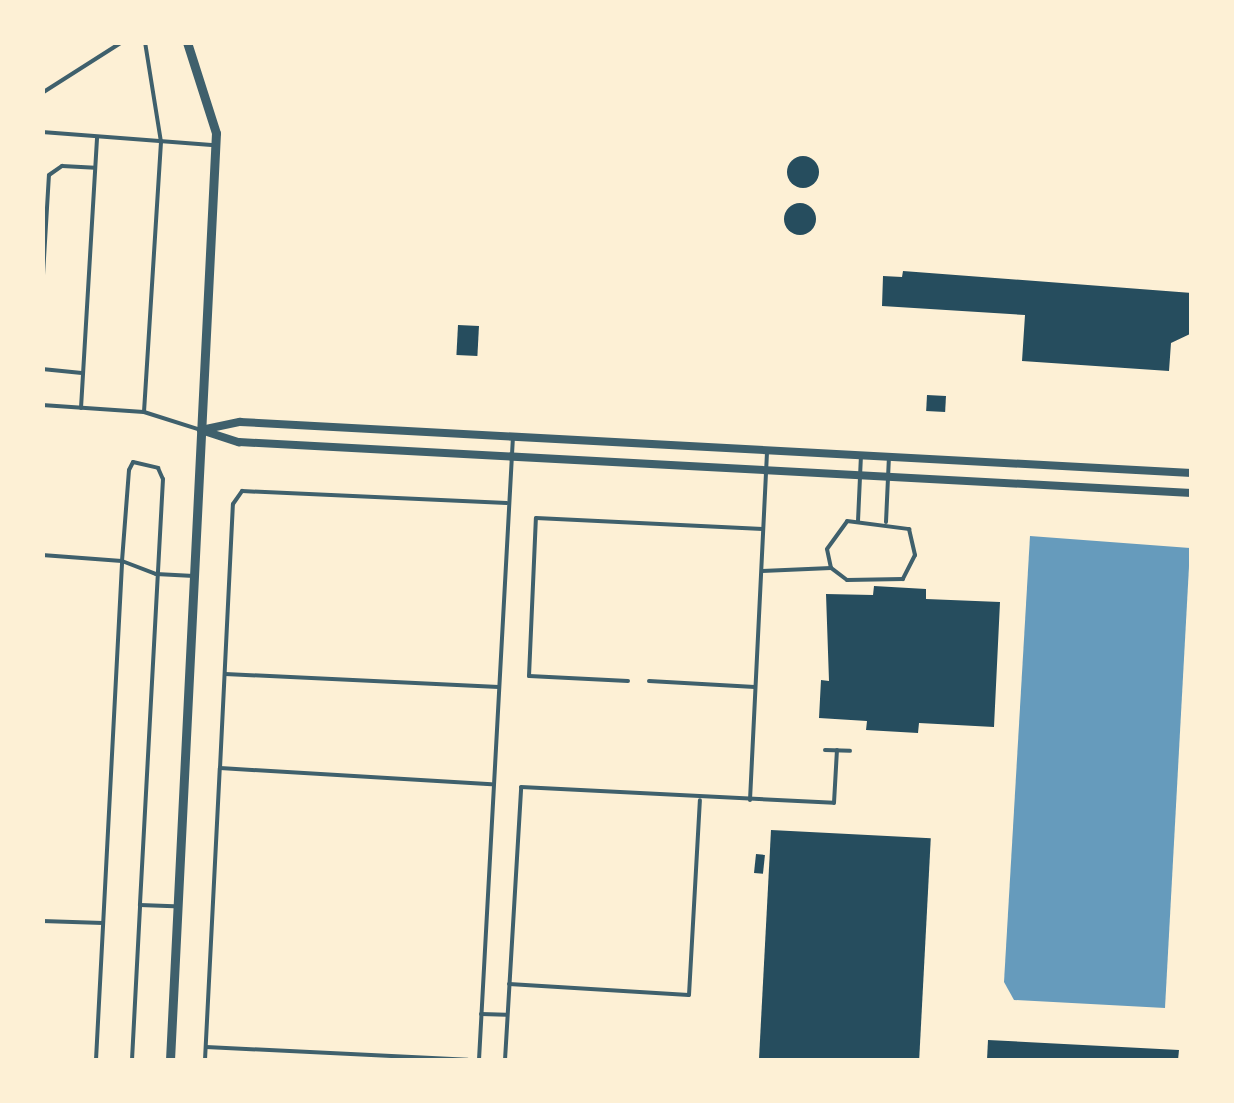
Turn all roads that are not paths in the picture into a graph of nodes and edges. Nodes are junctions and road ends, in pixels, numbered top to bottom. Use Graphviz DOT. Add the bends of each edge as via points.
graph roads {
  1 [pos="122,42"];
  2 [pos="145,42"];
  3 [pos="188,42"];
  4 [pos="42,93"];
  5 [pos="42,132"];
  6 [pos="96,137"];
  7 [pos="162,142"];
  8 [pos="215,145"];
  9 [pos="95,168"];
  10 [pos="42,292"];
  11 [pos="42,369"];
  12 [pos="83,373"];
  13 [pos="42,405"];
  14 [pos="81,408"];
  15 [pos="144,412"];
  16 [pos="202,430"];
  17 [pos="512,437"];
  18 [pos="767,450"];
  19 [pos="861,456"];
  20 [pos="512,457"];
  21 [pos="890,457"];
  22 [pos="766,471"];
  23 [pos="1192,474"];
  24 [pos="860,476"];
  25 [pos="888,477"];
  26 [pos="1192,493"];
  27 [pos="509,503"];
  28 [pos="858,522"];
  29 [pos="886,522"];
  30 [pos="763,529"];
  31 [pos="42,555"];
  32 [pos="122,561"];
  33 [pos="831,568"];
  34 [pos="761,571"];
  35 [pos="156,574"];
  36 [pos="194,576"];
  37 [pos="225,674"];
  38 [pos="628,681"];
  39 [pos="649,681"];
  40 [pos="499,687"];
  41 [pos="755,687"];
  42 [pos="825,750"];
  43 [pos="837,750"];
  44 [pos="850,751"];
  45 [pos="220,768"];
  46 [pos="494,784"];
  47 [pos="700,798"];
  48 [pos="750,800"];
  49 [pos="140,905"];
  50 [pos="178,906"];
  51 [pos="42,921"];
  52 [pos="103,924"];
  53 [pos="509,984"];
  54 [pos="481,1014"];
  55 [pos="507,1016"];
  56 [pos="206,1047"];
  57 [pos="96,1060"];
  58 [pos="132,1060"];
  59 [pos="170,1060"];
  60 [pos="205,1060"];
  61 [pos="468,1060"];
  62 [pos="478,1060"];
  63 [pos="505,1060"];
  1 -- 4 [label="lane"];
  2 -- 7 [label="lane"];
  3 -- 8 [label="street" via="208,95"];
  5 -- 6 [label="lane"];
  6 -- 7 [label="lane"];
  6 -- 9 [label="lane"];
  7 -- 8 [label="lane"];
  7 -- 15 [label="lane"];
  8 -- 16 [label="street"];
  9 -- 10 [label="lane" via="62,166 50,175"];
  9 -- 12 [label="lane"];
  11 -- 12 [label="lane"];
  12 -- 14 [label="lane"];
  13 -- 14 [label="lane"];
  14 -- 15 [label="lane"];
  15 -- 16 [label="lane"];
  16 -- 17 [label="street" via="240,422"];
  16 -- 20 [label="street" via="239,442"];
  16 -- 36 [label="street"];
  17 -- 18 [label="street"];
  17 -- 20 [label="lane"];
  18 -- 19 [label="street"];
  18 -- 22 [label="lane"];
  19 -- 21 [label="street"];
  19 -- 24 [label="lane"];
  20 -- 22 [label="street"];
  20 -- 27 [label="lane"];
  21 -- 23 [label="street"];
  21 -- 25 [label="lane"];
  22 -- 24 [label="street"];
  22 -- 30 [label="lane"];
  24 -- 25 [label="street"];
  24 -- 28 [label="lane"];
  25 -- 26 [label="street"];
  25 -- 29 [label="lane"];
  27 -- 37 [label="lane" via="242,492 233,504"];
  27 -- 40 [label="lane"];
  28 -- 29 [label="lane"];
  28 -- 33 [label="lane" via="833,533"];
  29 -- 33 [label="lane" via="910,529 914,540 911,570 903,580 847,580"];
  30 -- 34 [label="lane"];
  30 -- 38 [label="lane" via="536,518 528,676"];
  31 -- 32 [label="lane"];
  32 -- 35 [label="lane"];
  32 -- 35 [label="lane" via="129,470 133,462 152,463 163,479"];
  32 -- 52 [label="lane"];
  33 -- 34 [label="lane"];
  34 -- 41 [label="lane"];
  35 -- 36 [label="lane"];
  35 -- 49 [label="lane"];
  36 -- 50 [label="street"];
  37 -- 40 [label="lane"];
  37 -- 45 [label="lane"];
  39 -- 41 [label="lane"];
  40 -- 46 [label="lane"];
  41 -- 48 [label="lane"];
  42 -- 43 [label="lane"];
  43 -- 44 [label="lane"];
  43 -- 48 [label="lane" via="834,803"];
  45 -- 46 [label="lane"];
  45 -- 56 [label="lane"];
  46 -- 54 [label="lane"];
  47 -- 48 [label="lane"];
  47 -- 53 [label="lane" via="688,995"];
  47 -- 53 [label="lane" via="521,787"];
  49 -- 50 [label="lane"];
  49 -- 58 [label="lane"];
  50 -- 59 [label="street"];
  51 -- 52 [label="lane"];
  52 -- 57 [label="lane"];
  53 -- 55 [label="lane"];
  54 -- 55 [label="lane"];
  54 -- 62 [label="lane"];
  55 -- 63 [label="lane"];
  56 -- 60 [label="lane"];
  56 -- 61 [label="lane"];
}
